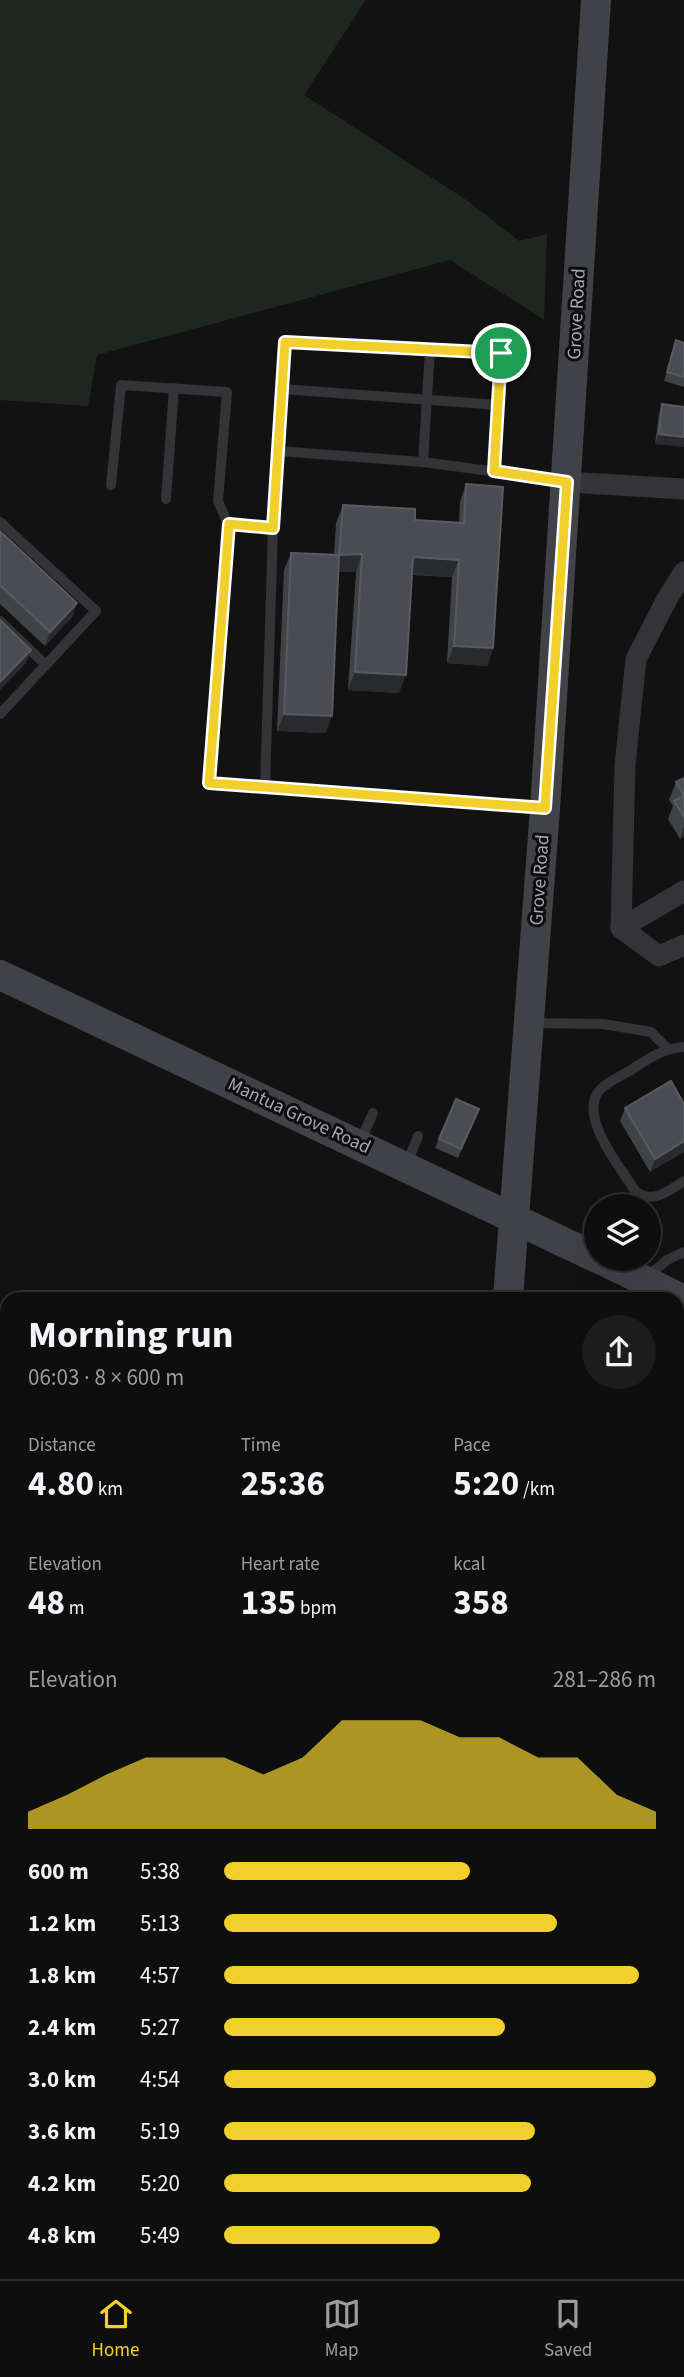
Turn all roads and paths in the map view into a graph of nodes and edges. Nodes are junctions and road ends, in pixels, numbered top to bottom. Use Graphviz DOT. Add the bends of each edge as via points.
graph roads {
  1 [pos="596,0"];
  2 [pos="430,350"];
  3 [pos="174,388"];
  4 [pos="282,389"];
  5 [pos="427,400"];
  6 [pos="498,405"];
  7 [pos="279,451"];
  8 [pos="423,462"];
  9 [pos="494,471"];
  10 [pos="567,482"];
  11 [pos="111,485"];
  12 [pos="684,489"];
  13 [pos="166,499"];
  14 [pos="0,522"];
  15 [pos="229,524"];
  16 [pos="273,528"];
  17 [pos="684,572"];
  18 [pos="0,621"];
  19 [pos="46,665"];
  20 [pos="0,715"];
  21 [pos="265,787"];
  22 [pos="545,808"];
  23 [pos="684,891"];
  24 [pos="621,928"];
  25 [pos="684,945"];
  26 [pos="0,975"];
  27 [pos="530,1023"];
  28 [pos="684,1047"];
  29 [pos="667,1048"];
  30 [pos="373,1113"];
  31 [pos="418,1136"];
  32 [pos="359,1144"];
  33 [pos="406,1167"];
  34 [pos="684,1181"];
  35 [pos="515,1219"];
  36 [pos="584,1252"];
  37 [pos="684,1252"];
  38 [pos="624,1271"];
  39 [pos="643,1280"];
  40 [pos="509,1292"];
  41 [pos="668,1292"];
  1 -- 10 [label="main road, Grove Road"];
  2 -- 4 [label="lane" via="285,342"];
  2 -- 5 [label="lane"];
  2 -- 6 [label="lane" via="501,353"];
  3 -- 11 [label="lane" via="121,385"];
  3 -- 13 [label="lane"];
  3 -- 15 [label="lane" via="227,392 218,501"];
  4 -- 5 [label="lane"];
  4 -- 7 [label="lane"];
  5 -- 6 [label="lane"];
  5 -- 8 [label="lane"];
  6 -- 9 [label="lane"];
  7 -- 8 [label="lane"];
  7 -- 16 [label="lane"];
  8 -- 9 [label="lane"];
  9 -- 10 [label="lane"];
  10 -- 12 [label="street"];
  10 -- 22 [label="main road, Grove Road"];
  14 -- 19 [label="lane" via="96,611"];
  15 -- 16 [label="lane"];
  15 -- 21 [label="lane" via="209,783"];
  16 -- 21 [label="lane"];
  17 -- 24 [label="street" via="636,659 625,765"];
  18 -- 19 [label="lane"];
  19 -- 20 [label="lane"];
  21 -- 22 [label="lane"];
  22 -- 27 [label="main road, Grove Road"];
  23 -- 24 [label="street"];
  24 -- 25 [label="street" via="660,956"];
  26 -- 32 [label="main road, Mantua Grove Road"];
  27 -- 29 [label="lane" via="603,1024 651,1032"];
  27 -- 35 [label="main road, Grove Road"];
  28 -- 29 [label="lane"];
  29 -- 34 [label="lane" via="599,1091 594,1117 636,1192 652,1199"];
  30 -- 32 [label="lane"];
  31 -- 33 [label="lane"];
  32 -- 33 [label="main road, Mantua Grove Road"];
  33 -- 35 [label="main road, Mantua Grove Road"];
  35 -- 36 [label="main road, Mantua Grove Road"];
  35 -- 40 [label="main road, Grove Road"];
  37 -- 39 [label="lane"];
  38 -- 39 [label="main road, Mantua Grove Road"];
  39 -- 41 [label="main road, Mantua Grove Road"];
}
